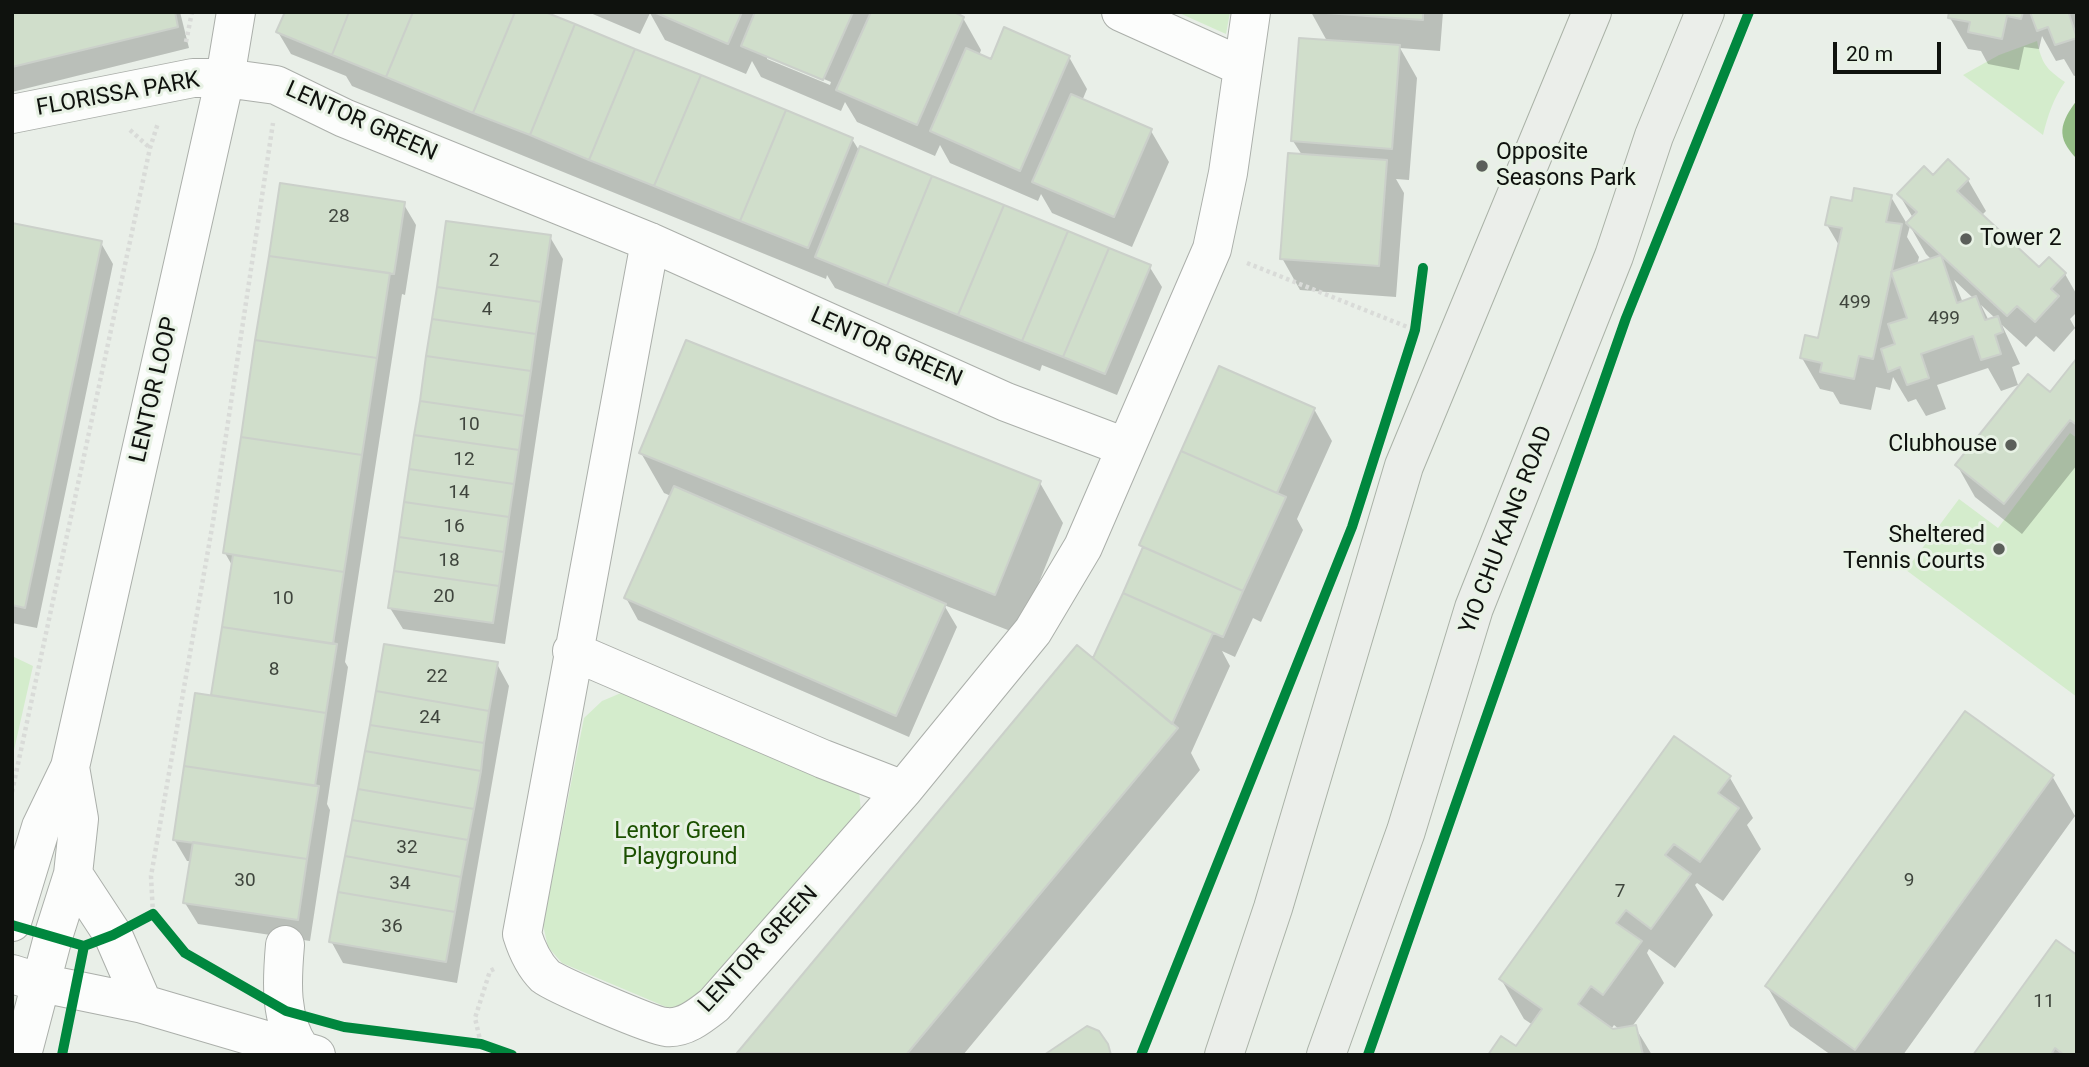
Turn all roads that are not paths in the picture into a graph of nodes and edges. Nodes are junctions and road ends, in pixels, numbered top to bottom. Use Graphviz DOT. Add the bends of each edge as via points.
graph roads {
  1 [pos="236,12"];
  2 [pos="1121,12"];
  3 [pos="1251,12"];
  4 [pos="1592,12"];
  5 [pos="1705,12"];
  6 [pos="1243,67"];
  7 [pos="225,78"];
  8 [pos="12,114"];
  9 [pos="650,242"];
  10 [pos="1125,447"];
  11 [pos="572,652"];
  12 [pos="71,767"];
  13 [pos="903,790"];
  14 [pos="73,874"];
  15 [pos="12,922"];
  16 [pos="285,944"];
  17 [pos="27,978"];
  18 [pos="143,1004"];
  19 [pos="309,1052"];
  20 [pos="22,1055"];
  21 [pos="1224,1055"];
  22 [pos="1326,1055"];
  1 -- 7 [label="street, LENTOR LOOP"];
  2 -- 6 [label="street"];
  3 -- 6 [label="street, LENTOR GREEN"];
  4 -- 21 [label="main road" via="1404,466 1273,908"];
  5 -- 22 [label="main road, YIO CHU KANG ROAD" via="1654,136 1610,268 1474,608 1406,831"];
  6 -- 10 [label="street, LENTOR GREEN" via="1212,249"];
  7 -- 8 [label="street, FLORISSA PARK" via="178,79"];
  7 -- 9 [label="street, LENTOR GREEN" via="276,85 344,118"];
  7 -- 12 [label="street, LENTOR LOOP"];
  9 -- 10 [label="street, LENTOR GREEN" via="1006,402"];
  9 -- 11 [label="street, LENTOR GREEN"];
  10 -- 13 [label="street, LENTOR GREEN" via="1083,547 1033,631"];
  11 -- 13 [label="street"];
  11 -- 13 [label="street, LENTOR GREEN" via="522,934 531,959 548,979 636,1017 667,1027 682,1025 713,1005"];
  12 -- 14 [label="street, LENTOR LOOP" via="79,818"];
  12 -- 15 [label="street, LENTOR LOOP" via="41,827"];
  14 -- 17 [label="street, LENTOR LOOP"];
  14 -- 18 [label="street" via="113,935"];
  16 -- 19 [label="street" via="284,999 292,1035"];
  17 -- 18 [label="street"];
  17 -- 20 [label="street, LENTOR LOOP"];
  18 -- 19 [label="street"];
}
